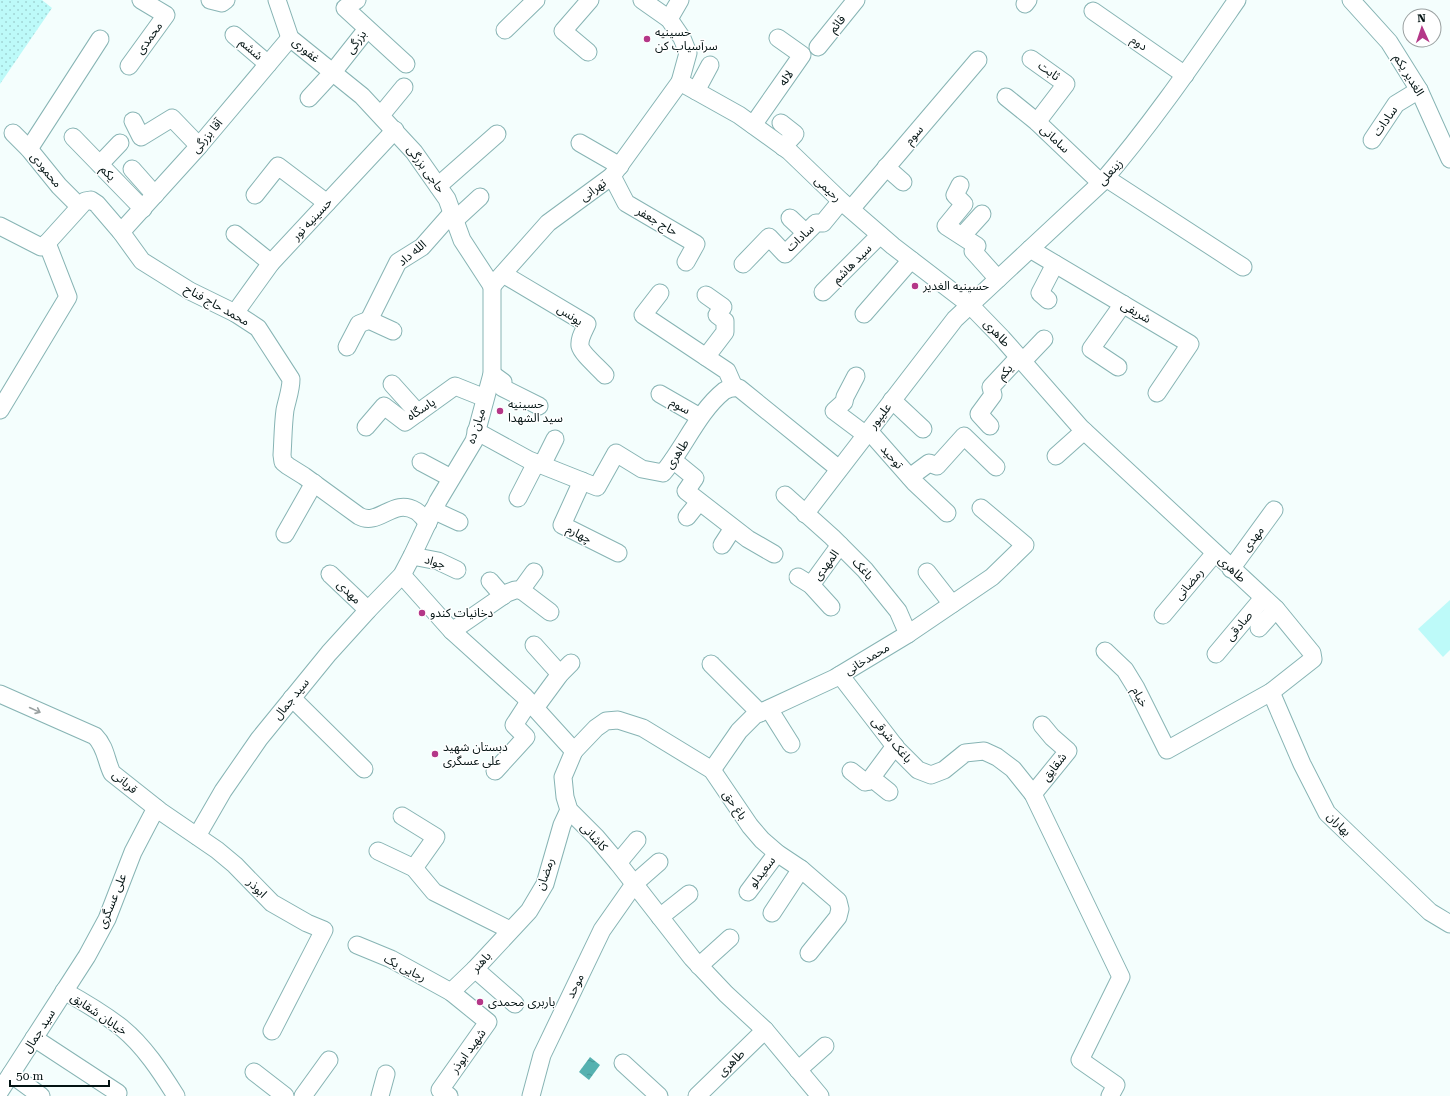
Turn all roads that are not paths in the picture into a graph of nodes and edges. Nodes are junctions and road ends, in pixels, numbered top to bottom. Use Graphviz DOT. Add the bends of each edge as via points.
graph roads {
  1 [pos="141,0"];
  2 [pos="210,0"];
  3 [pos="226,0"];
  4 [pos="277,0"];
  5 [pos="357,0"];
  6 [pos="536,0"];
  7 [pos="590,0"];
  8 [pos="642,0"];
  9 [pos="680,0"];
  10 [pos="856,0"];
  11 [pos="1238,0"];
  12 [pos="1351,0"];
  13 [pos="1092,11"];
  14 [pos="669,19"];
  15 [pos="368,28"];
  16 [pos="505,30"];
  17 [pos="234,35"];
  18 [pos="290,38"];
  19 [pos="778,38"];
  20 [pos="100,39"];
  21 [pos="818,48"];
  22 [pos="588,52"];
  23 [pos="1031,59"];
  24 [pos="978,60"];
  25 [pos="268,64"];
  26 [pos="406,64"];
  27 [pos="129,66"];
  28 [pos="710,66"];
  29 [pos="333,72"];
  30 [pos="1185,75"];
  31 [pos="680,82"];
  32 [pos="404,87"];
  33 [pos="1420,90"];
  34 [pos="696,91"];
  35 [pos="1006,97"];
  36 [pos="309,98"];
  37 [pos="381,115"];
  38 [pos="133,121"];
  39 [pos="1037,122"];
  40 [pos="781,123"];
  41 [pos="753,125"];
  42 [pos="395,130"];
  43 [pos="13,133"];
  44 [pos="497,134"];
  45 [pos="73,137"];
  46 [pos="1372,140"];
  47 [pos="120,143"];
  48 [pos="580,143"];
  49 [pos="200,146"];
  50 [pos="783,147"];
  51 [pos="29,149"];
  52 [pos="1450,159"];
  53 [pos="100,164"];
  54 [pos="886,167"];
  55 [pos="132,169"];
  56 [pos="616,171"];
  57 [pos="1104,180"];
  58 [pos="903,182"];
  59 [pos="960,185"];
  60 [pos="438,186"];
  61 [pos="155,195"];
  62 [pos="255,195"];
  63 [pos="480,197"];
  64 [pos="327,203"];
  65 [pos="846,205"];
  66 [pos="79,206"];
  67 [pos="144,209"];
  68 [pos="982,214"];
  69 [pos="453,216"];
  70 [pos="790,218"];
  71 [pos="0,226"];
  72 [pos="121,232"];
  73 [pos="806,233"];
  74 [pos="235,234"];
  75 [pos="880,235"];
  76 [pos="962,236"];
  77 [pos="44,245"];
  78 [pos="1030,249"];
  79 [pos="911,260"];
  80 [pos="686,262"];
  81 [pos="271,263"];
  82 [pos="743,264"];
  83 [pos="1055,264"];
  84 [pos="1242,267"];
  85 [pos="998,279"];
  86 [pos="497,280"];
  87 [pos="823,292"];
  88 [pos="660,293"];
  89 [pos="706,295"];
  90 [pos="1048,300"];
  91 [pos="1123,304"];
  92 [pos="970,305"];
  93 [pos="235,313"];
  94 [pos="864,314"];
  95 [pos="955,318"];
  96 [pos="369,320"];
  97 [pos="393,331"];
  98 [pos="1044,339"];
  99 [pos="347,347"];
  100 [pos="706,357"];
  101 [pos="1021,359"];
  102 [pos="1118,367"];
  103 [pos="492,374"];
  104 [pos="605,375"];
  105 [pos="856,376"];
  106 [pos="392,384"];
  107 [pos="734,387"];
  108 [pos="1157,393"];
  109 [pos="660,394"];
  110 [pos="486,398"];
  111 [pos="892,400"];
  112 [pos="539,406"];
  113 [pos="0,410"];
  114 [pos="418,413"];
  115 [pos="700,417"];
  116 [pos="990,426"];
  117 [pos="366,427"];
  118 [pos="923,429"];
  119 [pos="476,431"];
  120 [pos="1084,431"];
  121 [pos="867,433"];
  122 [pos="555,439"];
  123 [pos="1056,456"];
  124 [pos="674,460"];
  125 [pos="421,462"];
  126 [pos="539,464"];
  127 [pos="996,467"];
  128 [pos="840,469"];
  129 [pos="451,478"];
  130 [pos="912,480"];
  131 [pos="582,481"];
  132 [pos="314,483"];
  133 [pos="786,495"];
  134 [pos="518,498"];
  135 [pos="699,502"];
  136 [pos="981,508"];
  137 [pos="1274,510"];
  138 [pos="947,513"];
  139 [pos="806,514"];
  140 [pos="431,516"];
  141 [pos="687,517"];
  142 [pos="459,522"];
  143 [pos="733,528"];
  144 [pos="285,534"];
  145 [pos="722,545"];
  146 [pos="840,545"];
  147 [pos="618,553"];
  148 [pos="1215,553"];
  149 [pos="774,554"];
  150 [pos="412,556"];
  151 [pos="1231,569"];
  152 [pos="457,570"];
  153 [pos="534,572"];
  154 [pos="927,572"];
  155 [pos="330,574"];
  156 [pos="402,575"];
  157 [pos="490,581"];
  158 [pos="521,590"];
  159 [pos="503,596"];
  160 [pos="1263,598"];
  161 [pos="952,604"];
  162 [pos="831,607"];
  163 [pos="1276,609"];
  164 [pos="368,610"];
  165 [pos="550,612"];
  166 [pos="1163,614"];
  167 [pos="1259,628"];
  168 [pos="452,632"];
  169 [pos="908,634"];
  170 [pos="534,645"];
  171 [pos="1105,651"];
  172 [pos="1216,654"];
  173 [pos="711,664"];
  174 [pos="840,675"];
  175 [pos="1271,692"];
  176 [pos="0,694"];
  177 [pos="292,698"];
  178 [pos="532,705"];
  179 [pos="764,711"];
  180 [pos="1042,725"];
  181 [pos="791,744"];
  182 [pos="895,746"];
  183 [pos="1167,750"];
  184 [pos="574,751"];
  185 [pos="364,769"];
  186 [pos="712,770"];
  187 [pos="495,771"];
  188 [pos="851,771"];
  189 [pos="869,781"];
  190 [pos="889,792"];
  191 [pos="1033,794"];
  192 [pos="156,808"];
  193 [pos="569,810"];
  194 [pos="402,816"];
  195 [pos="197,836"];
  196 [pos="637,840"];
  197 [pos="378,851"];
  198 [pos="777,853"];
  199 [pos="659,862"];
  200 [pos="618,863"];
  201 [pos="414,868"];
  202 [pos="801,869"];
  203 [pos="635,883"];
  204 [pos="748,892"];
  205 [pos="689,894"];
  206 [pos="772,913"];
  207 [pos="660,917"];
  208 [pos="1450,924"];
  209 [pos="510,930"];
  210 [pos="730,938"];
  211 [pos="357,945"];
  212 [pos="810,953"];
  213 [pos="699,966"];
  214 [pos="475,969"];
  215 [pos="64,991"];
  216 [pos="451,992"];
  217 [pos="516,1004"];
  218 [pos="765,1030"];
  219 [pos="272,1031"];
  220 [pos="34,1038"];
  221 [pos="825,1046"];
  222 [pos="329,1060"];
  223 [pos="623,1063"];
  224 [pos="798,1070"];
  225 [pos="254,1072"];
  226 [pos="11,1074"];
  227 [pos="386,1074"];
  228 [pos="0,1091"];
  229 [pos="118,1093"];
  230 [pos="813,1093"];
  231 [pos="41,1096"];
  232 [pos="176,1096"];
  233 [pos="285,1096"];
  234 [pos="304,1096"];
  235 [pos="380,1096"];
  236 [pos="449,1096"];
  237 [pos="531,1096"];
  238 [pos="659,1096"];
  239 [pos="697,1096"];
  240 [pos="1110,1096"];
  1 -- 27 [label="street, محمدی" via="166,15"];
  2 -- 3 [label="street" via="222,3"];
  4 -- 18 [label="street, غفوری"];
  5 -- 15 [label="street, بزرگی" via="345,8"];
  6 -- 16 [label="street"];
  7 -- 22 [label="street" via="563,31"];
  8 -- 14 [label="street"];
  9 -- 14 [label="street"];
  10 -- 21 [label="street, قائم"];
  11 -- 30 [label="street, زینعلی"];
  12 -- 33 [label="street, الغدیر یکم" via="1389,42"];
  13 -- 30 [label="street, دوم"];
  14 -- 31 [label="street" via="682,38 688,53"];
  15 -- 26 [label="street"];
  15 -- 29 [label="street, بزرگی"];
  17 -- 25 [label="street, ششم"];
  18 -- 25 [label="street, آقا بزرگی"];
  18 -- 29 [label="street, غفوری"];
  19 -- 41 [label="street, لاله" via="802,55"];
  20 -- 51 [label="street"];
  23 -- 39 [label="street, ثابت" via="1066,84"];
  24 -- 54 [label="street, سوم"];
  25 -- 49 [label="street, آقا بزرگی"];
  28 -- 34 [label="street"];
  29 -- 36 [label="street, بزرگی"];
  29 -- 37 [label="street, حاجی بزرگی"];
  30 -- 57 [label="street, زینعلی"];
  31 -- 34 [label="street, رحیمی"];
  31 -- 56 [label="street, تهرانی"];
  32 -- 37 [label="street"];
  33 -- 46 [label="street, سادات" via="1396,104"];
  33 -- 52 [label="street, الغدیر یکم"];
  34 -- 41 [label="street, رحیمی"];
  35 -- 39 [label="street, سامانی"];
  37 -- 42 [label="street, حاجی بزرگی"];
  38 -- 49 [label="street" via="141,137 172,118"];
  39 -- 57 [label="street, سامانی"];
  40 -- 50 [label="street" via="795,134"];
  41 -- 50 [label="street, رحیمی"];
  42 -- 60 [label="street, حاجی بزرگی"];
  42 -- 64 [label="street, حسینیه نور"];
  43 -- 51 [label="street, محمودی"];
  44 -- 60 [label="street"];
  45 -- 53 [label="street, یکم"];
  47 -- 53 [label="street"];
  48 -- 56 [label="street"];
  49 -- 61 [label="street, آقا بزرگی"];
  50 -- 65 [label="street, رحیمی"];
  51 -- 66 [label="street, محمودی" via="58,186"];
  53 -- 67 [label="street, یکم"];
  54 -- 58 [label="street"];
  54 -- 65 [label="street, سوم"];
  55 -- 61 [label="street"];
  56 -- 80 [label="street, حاج جعفر" via="626,204 696,244"];
  56 -- 86 [label="street, تهرانی" via="548,223"];
  57 -- 78 [label="street, زینعلی"];
  57 -- 84 [label="street, سامانی"];
  59 -- 76 [label="street" via="955,195 964,204 946,226"];
  60 -- 69 [label="street, حاجی بزرگی" via="447,199"];
  61 -- 67 [label="street, آقا بزرگی"];
  62 -- 64 [label="street" via="278,166"];
  63 -- 69 [label="street, الله داد"];
  64 -- 81 [label="street, حسینیه نور"];
  65 -- 73 [label="street, سادات" via="823,223 816,223"];
  65 -- 75 [label="street, رحیمی"];
  66 -- 72 [label="street, محمد حاج فناح" via="85,200 97,204"];
  66 -- 77 [label="street"];
  67 -- 72 [label="street, آقا بزرگی"];
  68 -- 76 [label="street"];
  69 -- 86 [label="street, حاجی بزرگی" via="462,240"];
  69 -- 96 [label="street, الله داد" via="422,247 398,262"];
  70 -- 73 [label="street"];
  71 -- 77 [label="street"];
  72 -- 93 [label="street, محمد حاج فناح" via="142,262 190,291"];
  73 -- 82 [label="street, سادات" via="785,254 769,236"];
  74 -- 81 [label="street"];
  75 -- 79 [label="street, رحیمی"];
  75 -- 87 [label="street, سید هاشم"];
  76 -- 85 [label="street" via="977,246 973,251"];
  77 -- 113 [label="street" via="68,297"];
  78 -- 83 [label="street, شریفی"];
  78 -- 85 [label="street, زینعلی"];
  79 -- 92 [label="street, رحیمی"];
  79 -- 94 [label="street"];
  81 -- 93 [label="street, حسینیه نور"];
  83 -- 90 [label="street" via="1040,293"];
  83 -- 91 [label="street, شریفی"];
  85 -- 92 [label="street, زینعلی"];
  86 -- 103 [label="street, میان ده"];
  86 -- 104 [label="street, یونس" via="587,324 580,347"];
  88 -- 100 [label="street" via="642,316"];
  89 -- 100 [label="street" via="723,308 717,315 725,321 725,332"];
  91 -- 102 [label="street" via="1091,349"];
  91 -- 108 [label="street, شریفی" via="1190,344"];
  92 -- 95 [label="street, زینعلی"];
  92 -- 101 [label="street, طاهری"];
  93 -- 132 [label="street, محمد حاج فناح" via="258,328 291,379 285,415 283,462"];
  95 -- 111 [label="street, علیپور"];
  96 -- 97 [label="street"];
  96 -- 99 [label="street" via="359,324"];
  98 -- 101 [label="street"];
  100 -- 107 [label="street" via="727,371"];
  101 -- 116 [label="street, یکم" via="992,387 993,395 979,414"];
  101 -- 120 [label="street, طاهری"];
  103 -- 110 [label="street, میان ده"];
  103 -- 112 [label="street" via="503,382 503,388"];
  105 -- 121 [label="street, توحید" via="844,402 834,411"];
  106 -- 114 [label="street"];
  107 -- 115 [label="street, طاهری" via="725,390"];
  107 -- 128 [label="street" via="739,388"];
  109 -- 115 [label="street, سوم"];
  110 -- 114 [label="street, پاسگاه" via="455,386"];
  110 -- 119 [label="street, میان ده"];
  111 -- 118 [label="street"];
  111 -- 121 [label="street, علیپور"];
  114 -- 117 [label="street, پاسگاه" via="405,422 384,406"];
  115 -- 124 [label="street, طاهری"];
  119 -- 126 [label="street, طاهری"];
  119 -- 129 [label="street, میان ده" via="474,441"];
  120 -- 123 [label="street"];
  120 -- 148 [label="street, طاهری"];
  121 -- 128 [label="street, علیپور"];
  121 -- 130 [label="street, توحید"];
  122 -- 126 [label="street"];
  124 -- 131 [label="street, طاهری" via="663,473 642,469 616,453 596,487"];
  124 -- 135 [label="street" via="695,478 686,491"];
  125 -- 129 [label="street"];
  126 -- 131 [label="street, طاهری"];
  126 -- 134 [label="street"];
  127 -- 130 [label="street" via="964,436 937,466 929,463"];
  128 -- 139 [label="street, علیپور"];
  129 -- 140 [label="street, میان ده"];
  130 -- 138 [label="street, توحید"];
  131 -- 147 [label="street, چهارم" via="562,525"];
  132 -- 140 [label="street, محمد حاج فناح" via="366,520 403,507"];
  132 -- 144 [label="street"];
  133 -- 139 [label="street, باغک"];
  135 -- 141 [label="street"];
  135 -- 143 [label="street"];
  136 -- 161 [label="street, محمدخانی" via="1025,545 992,576"];
  137 -- 151 [label="street, مهدی"];
  139 -- 146 [label="street, باغک"];
  140 -- 142 [label="street"];
  140 -- 150 [label="street, میان ده"];
  143 -- 145 [label="street"];
  143 -- 149 [label="street"];
  146 -- 162 [label="street, المهدی" via="805,581"];
  146 -- 169 [label="street, باغک" via="865,570 898,611"];
  148 -- 151 [label="street, طاهری"];
  148 -- 166 [label="street, رمضانی"];
  150 -- 152 [label="street, جواد" via="438,561"];
  150 -- 156 [label="street, میان ده"];
  151 -- 160 [label="street, طاهری"];
  153 -- 158 [label="street"];
  154 -- 161 [label="street"];
  155 -- 164 [label="street, مهدی"];
  156 -- 164 [label="street, سید جمال"];
  156 -- 168 [label="street"];
  157 -- 159 [label="street"];
  158 -- 159 [label="street"];
  158 -- 165 [label="street"];
  159 -- 168 [label="street"];
  160 -- 163 [label="street, طاهری"];
  160 -- 172 [label="street, صادقی"];
  161 -- 169 [label="street, محمدخانی"];
  163 -- 167 [label="street"];
  163 -- 175 [label="street, طاهری" via="1312,653 1313,659"];
  164 -- 177 [label="street, سید جمال"];
  168 -- 178 [label="street"];
  169 -- 174 [label="street, محمدخانی"];
  170 -- 178 [label="street" via="565,669"];
  171 -- 183 [label="street, خیام" via="1125,670"];
  173 -- 179 [label="street"];
  174 -- 179 [label="street, محمدخانی"];
  174 -- 182 [label="street, باغک شرقی"];
  175 -- 183 [label="street, طاهری"];
  175 -- 208 [label="street, بهاران" via="1302,764 1327,812 1430,912"];
  176 -- 192 [label="street, قربانی, one-way" via="95,736 104,748 112,773"];
  177 -- 185 [label="street"];
  177 -- 195 [label="street, سید جمال" via="223,791"];
  178 -- 184 [label="street"];
  178 -- 187 [label="street" via="514,725 526,737"];
  179 -- 181 [label="street"];
  179 -- 186 [label="street, محمدخانی" via="755,715 739,731"];
  180 -- 191 [label="street, شقایق" via="1068,751"];
  182 -- 189 [label="street"];
  182 -- 191 [label="street, باغک شرقی" via="918,770 931,775 944,770 965,753 984,751 1013,769"];
  184 -- 186 [label="street, باغ حق" via="606,721 618,720 643,728"];
  184 -- 193 [label="street" via="563,777"];
  186 -- 198 [label="street, باغ حق" via="750,826"];
  188 -- 189 [label="street" via="865,782"];
  189 -- 190 [label="street" via="874,780"];
  191 -- 240 [label="street" via="1121,976 1080,1060 1116,1085"];
  192 -- 195 [label="street, قربانی"];
  192 -- 215 [label="street, علی عسگری" via="133,852 107,919"];
  193 -- 200 [label="street, کاشانی"];
  193 -- 209 [label="street, رمضان" via="544,884 528,911"];
  194 -- 201 [label="street" via="436,837"];
  195 -- 219 [label="street, ابوذر" via="235,865 272,903 324,930"];
  196 -- 200 [label="street"];
  197 -- 201 [label="street"];
  198 -- 202 [label="street, باغ حق"];
  198 -- 204 [label="street, سعیدلو"];
  199 -- 203 [label="street, موحد"];
  200 -- 203 [label="street, کاشانی"];
  201 -- 209 [label="street" via="434,892"];
  202 -- 206 [label="street"];
  202 -- 212 [label="street, باغ حق" via="838,901 840,909 838,917"];
  203 -- 207 [label="street, کاشانی"];
  203 -- 237 [label="street, موحد" via="602,930 542,1055"];
  205 -- 207 [label="street"];
  207 -- 213 [label="street, کاشانی"];
  209 -- 214 [label="street, باهنر"];
  210 -- 213 [label="street"];
  211 -- 216 [label="street, رجایی یک"];
  213 -- 218 [label="street, کاشانی"];
  214 -- 216 [label="street, باهنر"];
  214 -- 217 [label="street"];
  215 -- 220 [label="street, سید جمال"];
  215 -- 232 [label="street, خیابان شقایق" via="108,1018 132,1037"];
  216 -- 236 [label="street, شهید ابوذر" via="488,1022 440,1090"];
  218 -- 224 [label="street, کاشانی"];
  218 -- 239 [label="street, طاهری"];
  220 -- 226 [label="street, سید جمال"];
  220 -- 229 [label="street"];
  221 -- 224 [label="street"];
  222 -- 234 [label="street"];
  223 -- 238 [label="street"];
  224 -- 230 [label="street, کاشانی"];
  225 -- 233 [label="street"];
  226 -- 228 [label="street, سید جمال"];
  226 -- 231 [label="street"];
  227 -- 235 [label="street"];
}
